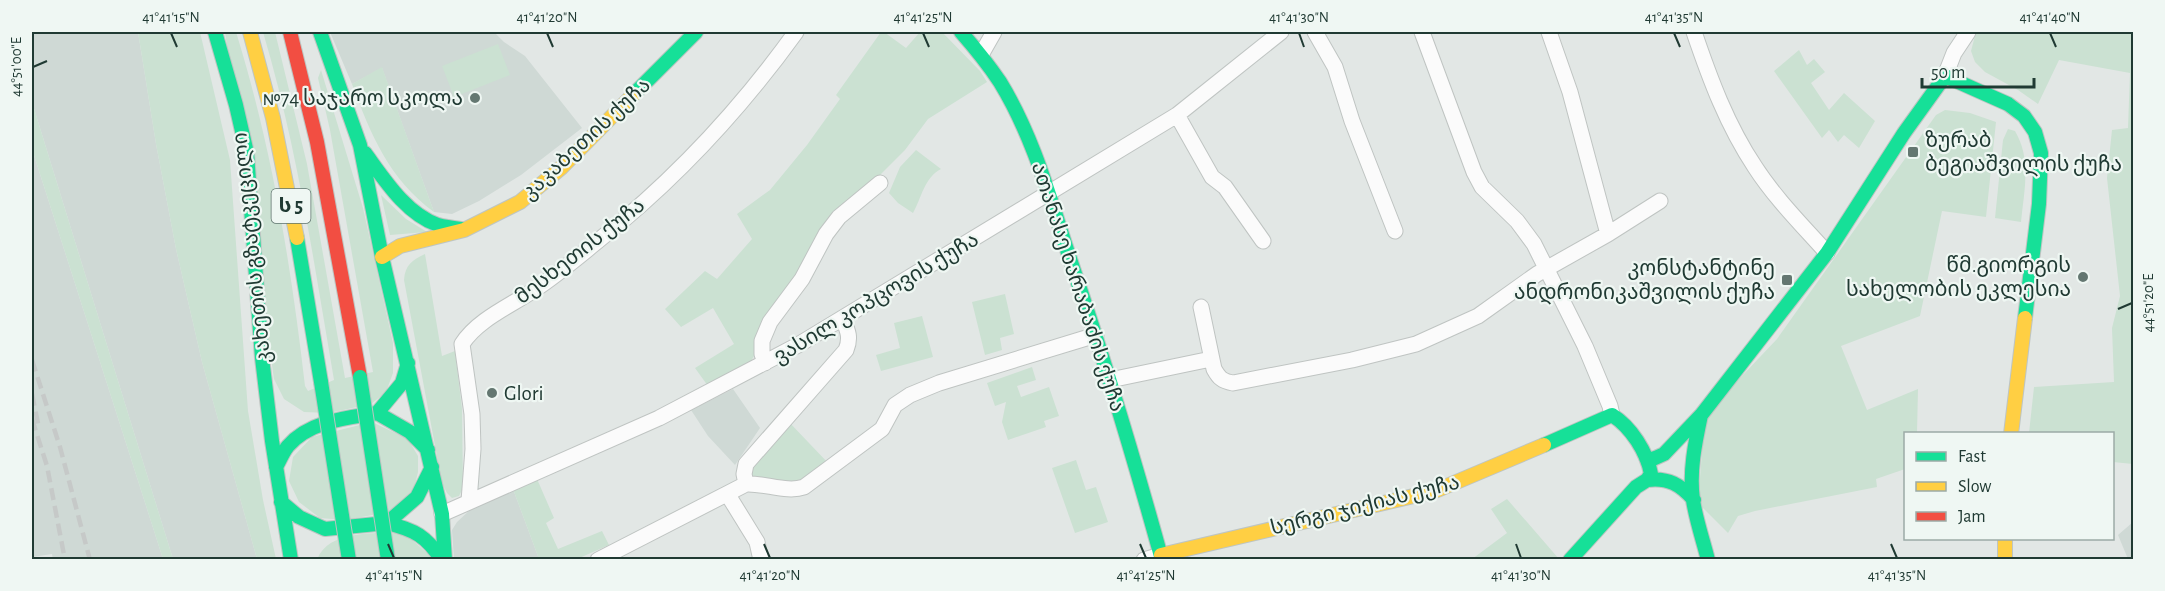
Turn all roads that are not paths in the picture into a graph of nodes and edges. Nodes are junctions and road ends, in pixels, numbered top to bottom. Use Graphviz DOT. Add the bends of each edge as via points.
graph roads {
  1 [pos="215,32"];
  2 [pos="250,32"];
  3 [pos="290,32"];
  4 [pos="696,32"];
  5 [pos="796,32"];
  6 [pos="961,32"];
  7 [pos="993,32"];
  8 [pos="1281,32"];
  9 [pos="1315,32"];
  10 [pos="1422,32"];
  11 [pos="1549,32"];
  12 [pos="1694,32"];
  13 [pos="1968,32"];
  14 [pos="681,38"];
  15 [pos="313,39"];
  16 [pos="982,53"];
  17 [pos="1945,76"];
  18 [pos="307,94"];
  19 [pos="1177,115"];
  20 [pos="360,145"];
  21 [pos="880,183"];
  22 [pos="1048,194"];
  23 [pos="1660,201"];
  24 [pos="464,230"];
  25 [pos="1395,231"];
  26 [pos="1608,234"];
  27 [pos="1263,241"];
  28 [pos="1827,252"];
  29 [pos="382,257"];
  30 [pos="1547,270"];
  31 [pos="1201,307"];
  32 [pos="843,319"];
  33 [pos="1096,335"];
  34 [pos="1211,359"];
  35 [pos="408,363"];
  36 [pos="765,363"];
  37 [pos="1110,380"];
  38 [pos="377,413"];
  39 [pos="1702,414"];
  40 [pos="1612,415"];
  41 [pos="2011,432"];
  42 [pos="428,450"];
  43 [pos="1665,453"];
  44 [pos="1646,458"];
  45 [pos="1692,466"];
  46 [pos="276,467"];
  47 [pos="432,467"];
  48 [pos="1669,479"];
  49 [pos="1647,480"];
  50 [pos="746,484"];
  51 [pos="728,495"];
  52 [pos="1694,500"];
  53 [pos="469,501"];
  54 [pos="281,502"];
  55 [pos="442,513"];
  56 [pos="387,523"];
  57 [pos="2005,540"];
  58 [pos="1161,557"];
  59 [pos="291,560"];
  60 [pos="348,560"];
  61 [pos="388,560"];
  62 [pos="443,560"];
  63 [pos="598,560"];
  64 [pos="761,560"];
  65 [pos="1144,560"];
  66 [pos="1570,560"];
  67 [pos="1708,560"];
  68 [pos="2005,560"];
  1 -- 46 [label="main road, კახეთის გზატკეცილი" via="247,153 262,358"];
  2 -- 60 [label="main road, კახეთის გზატკეცილი / ს 5, bridge" via="291,203"];
  3 -- 18 [label="main road, ს 5"];
  4 -- 14 [label="main road, კაკაბეთის ქუჩა"];
  5 -- 53 [label="street, მესხეთის ქუჩა" via="717,132 679,171 537,288 469,332 462,344 472,414"];
  6 -- 16 [label="main road, ათანასე ხარაბაძის ქუჩა"];
  7 -- 16 [label="street"];
  8 -- 19 [label="street, ვასილ კოპცოვის ქუჩა"];
  9 -- 25 [label="street" via="1335,67"];
  10 -- 30 [label="street" via="1474,172 1482,187 1525,230"];
  11 -- 26 [label="street" via="1570,92"];
  12 -- 28 [label="street" via="1710,81 1755,168"];
  13 -- 17 [label="street"];
  14 -- 24 [label="main road, კაკაბეთის ქუჩა" via="562,167 520,202"];
  15 -- 18 [label="main road"];
  15 -- 20 [label="main road"];
  16 -- 22 [label="main road, ათანასე ხარაბაძის ქუჩა" via="1027,132"];
  17 -- 28 [label="main road"];
  17 -- 41 [label="main road" via="2008,104 2035,132 2041,153 2039,204"];
  18 -- 61 [label="main road, ს 5, bridge" via="360,377"];
  19 -- 22 [label="street, ვასილ კოპცოვის ქუჩა"];
  19 -- 27 [label="street" via="1212,177 1225,187"];
  20 -- 24 [label="main road" via="380,174 424,218"];
  20 -- 29 [label="main road"];
  21 -- 36 [label="street" via="839,217 826,234 762,341"];
  22 -- 32 [label="street, ვასილ კოპცოვის ქუჩა"];
  22 -- 33 [label="main road, ათანასე ხარაბაძის ქუჩა"];
  23 -- 26 [label="street"];
  24 -- 29 [label="main road, კაკაბეთის ქუჩა" via="400,246"];
  26 -- 30 [label="street"];
  28 -- 39 [label="main road"];
  29 -- 35 [label="main road"];
  30 -- 34 [label="street" via="1478,316 1403,348 1233,383 1218,378"];
  30 -- 40 [label="street" via="1585,346"];
  31 -- 34 [label="street"];
  32 -- 36 [label="street, ვასილ კოპცოვის ქუჩა"];
  32 -- 50 [label="street" via="850,341 846,350 746,464"];
  33 -- 37 [label="main road, ათანასე ხარაბაძის ქუჩა"];
  33 -- 50 [label="street" via="910,395 895,405 882,429 797,490"];
  34 -- 37 [label="street"];
  35 -- 38 [label="main road" via="402,383"];
  35 -- 42 [label="main road"];
  36 -- 53 [label="street, ვასილ კოპცოვის ქუჩა" via="659,418"];
  37 -- 58 [label="main road, ათანასე ხარაბაძის ქუჩა"];
  38 -- 42 [label="main road" via="410,432"];
  38 -- 46 [label="main road" via="334,421 303,433 288,446"];
  39 -- 43 [label="main road"];
  39 -- 45 [label="main road"];
  40 -- 44 [label="main road" via="1622,422"];
  40 -- 58 [label="main road, სერგი ჯიქიას ქუჩა" via="1435,491"];
  42 -- 47 [label="main road"];
  43 -- 44 [label="main road"];
  43 -- 45 [label="main road" via="1682,450 1690,456"];
  43 -- 48 [label="main road" via="1660,462"];
  44 -- 48 [label="main road"];
  44 -- 49 [label="main road" via="1651,469"];
  45 -- 48 [label="main road" via="1683,480"];
  45 -- 52 [label="main road"];
  46 -- 54 [label="main road, კახეთის გზატკეცილი"];
  47 -- 55 [label="main road"];
  47 -- 56 [label="main road" via="417,497"];
  48 -- 49 [label="main road"];
  48 -- 52 [label="main road"];
  49 -- 66 [label="main road" via="1636,487"];
  50 -- 51 [label="street"];
  51 -- 63 [label="street"];
  51 -- 64 [label="street" via="757,542"];
  52 -- 67 [label="main road"];
  53 -- 55 [label="street, ვასილ კოპცოვის ქუჩა"];
  54 -- 56 [label="main road" via="299,517 325,529"];
  54 -- 59 [label="main road, კახეთის გზატკეცილი"];
  55 -- 62 [label="main road"];
  56 -- 62 [label="main road" via="424,536"];
  57 -- 68 [label="main road"];
  58 -- 65 [label="street, სერგი ჯიქიას ქუჩა"];
}
